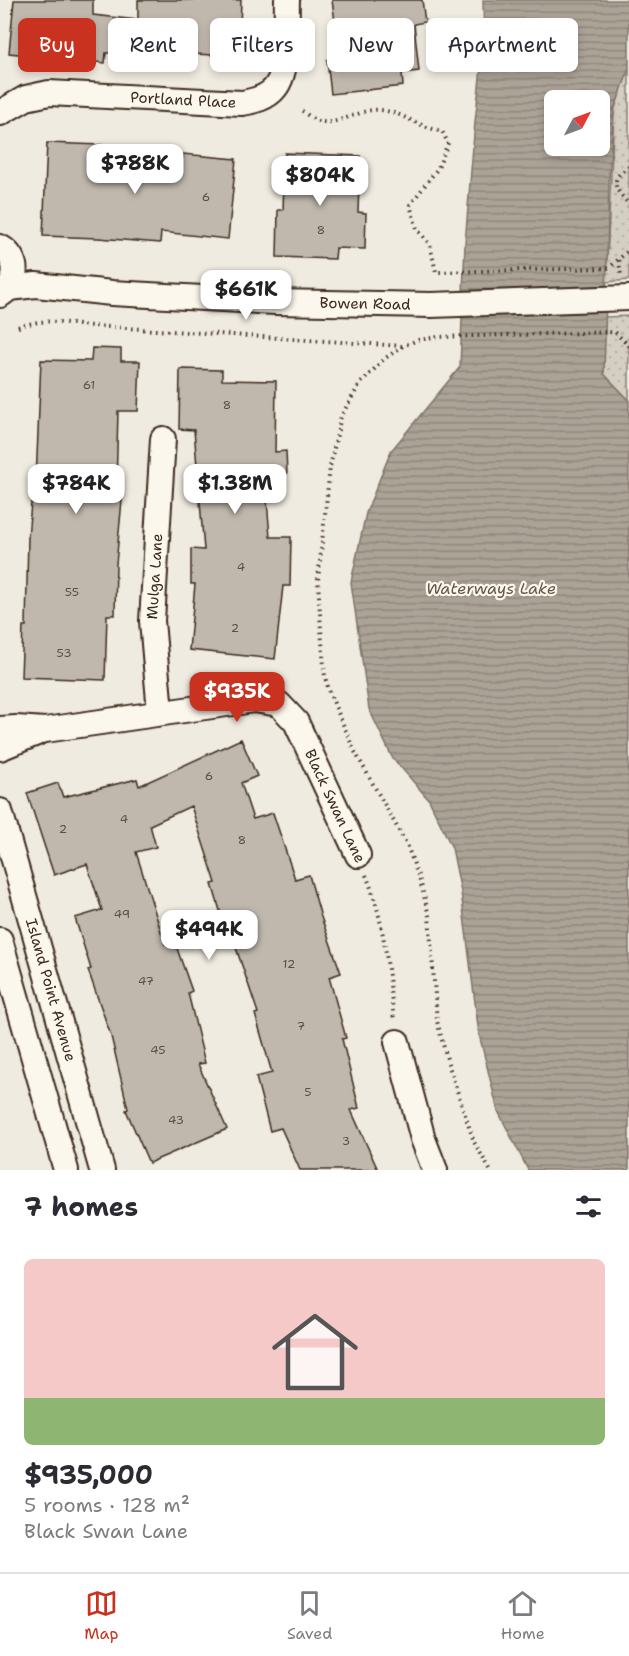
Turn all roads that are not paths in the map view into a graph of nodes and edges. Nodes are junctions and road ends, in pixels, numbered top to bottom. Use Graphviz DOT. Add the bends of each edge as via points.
graph roads {
  1 [pos="286,0"];
  2 [pos="0,113"];
  3 [pos="4,247"];
  4 [pos="67,287"];
  5 [pos="4,291"];
  6 [pos="624,292"];
  7 [pos="164,438"];
  8 [pos="160,712"];
  9 [pos="0,729"];
  10 [pos="45,730"];
  11 [pos="0,748"];
  12 [pos="0,811"];
  13 [pos="358,855"];
  14 [pos="0,940"];
  15 [pos="397,1042"];
  16 [pos="66,1043"];
  17 [pos="32,1053"];
  18 [pos="66,1170"];
  19 [pos="102,1170"];
  20 [pos="435,1170"];
  1 -- 2 [label="street, Portland Place" via="282,76 275,88 255,101 49,93 26,98"];
  3 -- 4 [label="street, Bowen Road"];
  3 -- 5 [label="street" via="15,272"];
  4 -- 5 [label="street, Bowen Road" via="36,285"];
  4 -- 6 [label="street, Bowen Road" via="206,298 431,305"];
  7 -- 8 [label="street, Mulga Lane" via="152,621"];
  8 -- 10 [label="street, Black Swan Lane"];
  8 -- 13 [label="street, Black Swan Lane" via="254,700 279,704 296,722"];
  9 -- 10 [label="street, Black Swan Lane"];
  10 -- 11 [label="street, Black Swan Lane"];
  12 -- 16 [label="street, Island Point Avenue"];
  14 -- 17 [label="street"];
  15 -- 20 [label="street"];
  16 -- 17 [label="street"];
  16 -- 19 [label="street, Island Point Avenue"];
  17 -- 18 [label="street"];
}
